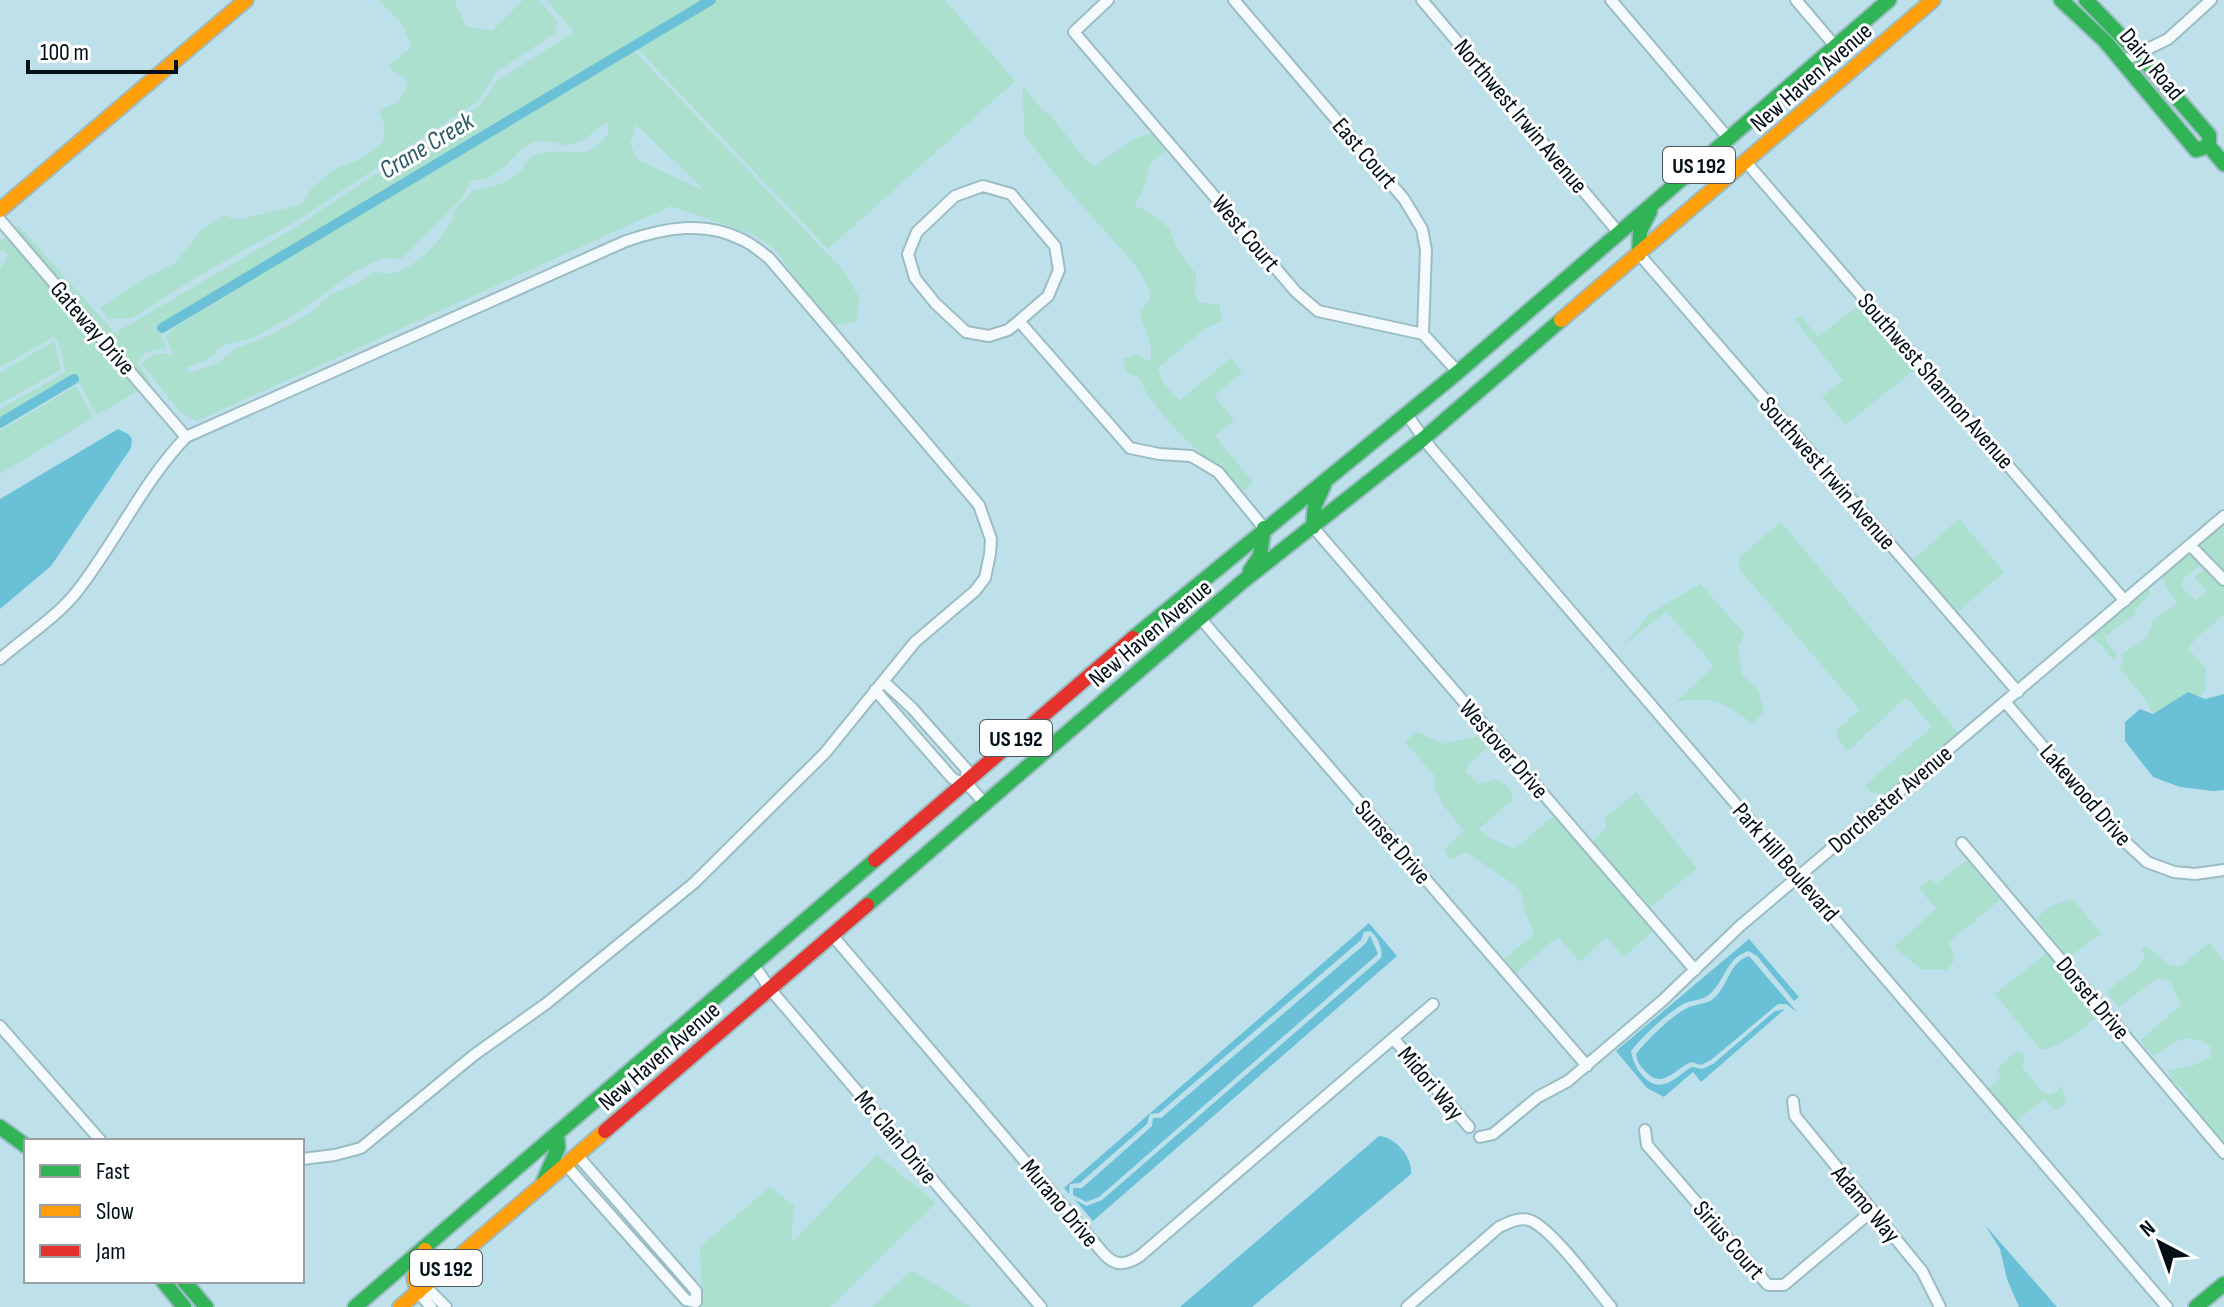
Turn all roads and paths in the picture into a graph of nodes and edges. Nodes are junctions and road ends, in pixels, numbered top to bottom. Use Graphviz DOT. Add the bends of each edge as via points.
graph roads {
  1 [pos="246,0"];
  2 [pos="1108,0"];
  3 [pos="1234,0"];
  4 [pos="1422,0"];
  5 [pos="1611,0"];
  6 [pos="1796,0"];
  7 [pos="1889,0"];
  8 [pos="1933,0"];
  9 [pos="2061,0"];
  10 [pos="2086,0"];
  11 [pos="2211,0"];
  12 [pos="1869,16"];
  13 [pos="1835,46"];
  14 [pos="2139,55"];
  15 [pos="2121,62"];
  16 [pos="1855,68"];
  17 [pos="1729,139"];
  18 [pos="2209,146"];
  19 [pos="1746,162"];
  20 [pos="2224,164"];
  21 [pos="1715,189"];
  22 [pos="1655,203"];
  23 [pos="0,210"];
  24 [pos="0,220"];
  25 [pos="1619,233"];
  26 [pos="1639,254"];
  27 [pos="1612,278"];
  28 [pos="1019,321"];
  29 [pos="1423,334"];
  30 [pos="1458,372"];
  31 [pos="1407,415"];
  32 [pos="186,437"];
  33 [pos="1423,439"];
  34 [pos="1329,477"];
  35 [pos="2224,516"];
  36 [pos="1313,527"];
  37 [pos="1264,528"];
  38 [pos="2190,545"];
  39 [pos="2224,580"];
  40 [pos="1242,582"];
  41 [pos="2125,601"];
  42 [pos="1200,618"];
  43 [pos="0,659"];
  44 [pos="879,686"];
  45 [pos="2018,692"];
  46 [pos="2006,703"];
  47 [pos="965,781"];
  48 [pos="985,804"];
  49 [pos="1962,843"];
  50 [pos="2224,870"];
  51 [pos="1798,877"];
  52 [pos="832,935"];
  53 [pos="754,965"];
  54 [pos="1695,970"];
  55 [pos="770,989"];
  56 [pos="1433,1004"];
  57 [pos="0,1026"];
  58 [pos="1393,1038"];
  59 [pos="1587,1066"];
  60 [pos="1793,1101"];
  61 [pos="577,1116"];
  62 [pos="0,1127"];
  63 [pos="1469,1127"];
  64 [pos="1645,1130"];
  65 [pos="557,1134"];
  66 [pos="1480,1137"];
  67 [pos="99,1139"];
  68 [pos="24,1145"];
  69 [pos="2224,1153"];
  70 [pos="304,1159"];
  71 [pos="572,1160"];
  72 [pos="539,1189"];
  73 [pos="1872,1211"];
  74 [pos="427,1245"];
  75 [pos="165,1283"];
  76 [pos="186,1283"];
  77 [pos="2224,1284"];
  78 [pos="422,1289"];
  79 [pos="184,1307"];
  80 [pos="206,1307"];
  81 [pos="355,1307"];
  82 [pos="400,1307"];
  83 [pos="431,1307"];
  84 [pos="446,1307"];
  85 [pos="1041,1307"];
  86 [pos="1407,1307"];
  87 [pos="1611,1307"];
  88 [pos="1940,1307"];
  89 [pos="2167,1307"];
  90 [pos="2196,1307"];
  1 -- 23 [label="main road"];
  2 -- 29 [label="street, West Court" via="1074,32 1296,292 1318,311"];
  3 -- 29 [label="street, East Court" via="1404,199 1422,229"];
  4 -- 25 [label="street, Northwest Irwin Avenue"];
  5 -- 17 [label="street"];
  6 -- 13 [label="street"];
  7 -- 12 [label="main road, New Haven Avenue / US 192"];
  8 -- 16 [label="main road, New Haven Avenue / US 192"];
  9 -- 15 [label="main road, Dairy Road"];
  10 -- 14 [label="main road, Dairy Road"];
  11 -- 14 [label="street" via="2168,39"];
  12 -- 13 [label="main road, New Haven Avenue / US 192"];
  12 -- 16 [label="main road" via="1853,47"];
  13 -- 17 [label="main road, New Haven Avenue / US 192"];
  14 -- 15 [label="street"];
  14 -- 18 [label="main road, Dairy Road" via="2209,135"];
  15 -- 18 [label="main road, Dairy Road" via="2196,150"];
  16 -- 19 [label="main road, New Haven Avenue / US 192"];
  17 -- 21 [label="main road" via="1728,164"];
  17 -- 22 [label="main road, New Haven Avenue / US 192"];
  18 -- 20 [label="main road, Dairy Road"];
  19 -- 21 [label="main road, New Haven Avenue / US 192"];
  19 -- 41 [label="street, Southwest Shannon Avenue"];
  21 -- 26 [label="main road, New Haven Avenue / US 192"];
  22 -- 25 [label="main road, New Haven Avenue / US 192"];
  22 -- 26 [label="main road" via="1640,231"];
  24 -- 32 [label="street, Gateway Drive"];
  25 -- 27 [label="main road" via="1622,252"];
  25 -- 30 [label="main road, New Haven Avenue / US 192"];
  26 -- 27 [label="main road, New Haven Avenue / US 192"];
  26 -- 45 [label="street, Southwest Irwin Avenue"];
  27 -- 33 [label="main road, New Haven Avenue / US 192"];
  28 -- 28 [label="street" via="989,336 966,332 915,278 908,254 917,232 955,196 983,186 1011,194 1055,246 1059,270 1048,296"];
  28 -- 37 [label="street" via="1130,448 1191,456 1218,472"];
  29 -- 30 [label="street"];
  30 -- 31 [label="main road, New Haven Avenue / US 192"];
  31 -- 33 [label="street, Park Hill Boulevard"];
  31 -- 34 [label="main road, New Haven Avenue / US 192"];
  32 -- 43 [label="street" via="159,468 72,597"];
  32 -- 44 [label="street" via="626,241 661,229 700,227 742,239 787,278 979,505 991,539 985,578 915,642"];
  33 -- 36 [label="main road, New Haven Avenue / US 192"];
  33 -- 51 [label="street, Park Hill Boulevard"];
  34 -- 36 [label="main road" via="1315,501"];
  34 -- 37 [label="main road, New Haven Avenue / US 192"];
  35 -- 38 [label="street, Dorchester Avenue"];
  36 -- 40 [label="main road, New Haven Avenue / US 192"];
  36 -- 54 [label="street, Westover Drive"];
  37 -- 40 [label="main road" via="1260,556"];
  37 -- 47 [label="main road, New Haven Avenue / US 192"];
  38 -- 39 [label="street"];
  38 -- 41 [label="street, Dorchester Avenue"];
  40 -- 42 [label="main road, New Haven Avenue / US 192"];
  41 -- 45 [label="street, Dorchester Avenue"];
  42 -- 48 [label="main road, New Haven Avenue / US 192"];
  42 -- 59 [label="street, Sunset Drive"];
  44 -- 47 [label="street" via="952,778"];
  44 -- 47 [label="street" via="912,708 967,770"];
  44 -- 70 [label="street" via="799,780 644,925 361,1148"];
  45 -- 46 [label="street, Dorchester Avenue"];
  46 -- 50 [label="street, Lakewood Drive" via="2147,862 2184,873"];
  46 -- 51 [label="street, Dorchester Avenue"];
  47 -- 48 [label="street"];
  47 -- 53 [label="main road, New Haven Avenue / US 192"];
  48 -- 52 [label="main road, New Haven Avenue / US 192"];
  49 -- 69 [label="street, Dorset Drive"];
  51 -- 54 [label="street, Dorchester Avenue"];
  51 -- 89 [label="street, Park Hill Boulevard"];
  52 -- 55 [label="main road, New Haven Avenue / US 192"];
  52 -- 58 [label="street, Murano Drive" via="1110,1261 1119,1264 1140,1256"];
  53 -- 55 [label="street, Mc Clain Drive"];
  53 -- 61 [label="main road, New Haven Avenue / US 192"];
  54 -- 59 [label="street, Dorchester Avenue"];
  55 -- 71 [label="main road, New Haven Avenue / US 192"];
  55 -- 85 [label="street, Mc Clain Drive"];
  56 -- 58 [label="street, Murano Drive"];
  57 -- 67 [label="street"];
  58 -- 63 [label="street, Midori Way"];
  59 -- 66 [label="street, Dorchester Avenue" via="1493,1134"];
  60 -- 73 [label="street, Adamo Way" via="1795,1116"];
  61 -- 65 [label="main road, New Haven Avenue / US 192"];
  61 -- 71 [label="main road" via="570,1133"];
  62 -- 68 [label="main road"];
  64 -- 73 [label="street, Sirius Court" via="1647,1145 1768,1285 1784,1285"];
  65 -- 72 [label="main road" via="558,1148"];
  65 -- 74 [label="main road, New Haven Avenue / US 192"];
  71 -- 71 [label="street" via="686,1300 696,1302 696,1291"];
  71 -- 72 [label="main road, New Haven Avenue / US 192"];
  72 -- 78 [label="main road, New Haven Avenue / US 192"];
  73 -- 88 [label="street, Adamo Way" via="1922,1271"];
  74 -- 78 [label="main road" via="414,1284"];
  74 -- 81 [label="main road, New Haven Avenue / US 192"];
  75 -- 79 [label="main road"];
  76 -- 80 [label="main road"];
  77 -- 90 [label="main road"];
  78 -- 82 [label="main road, New Haven Avenue / US 192"];
  78 -- 83 [label="street"];
  78 -- 84 [label="street"];
  86 -- 87 [label="street" via="1499,1227 1528,1219 1545,1229"];
}
